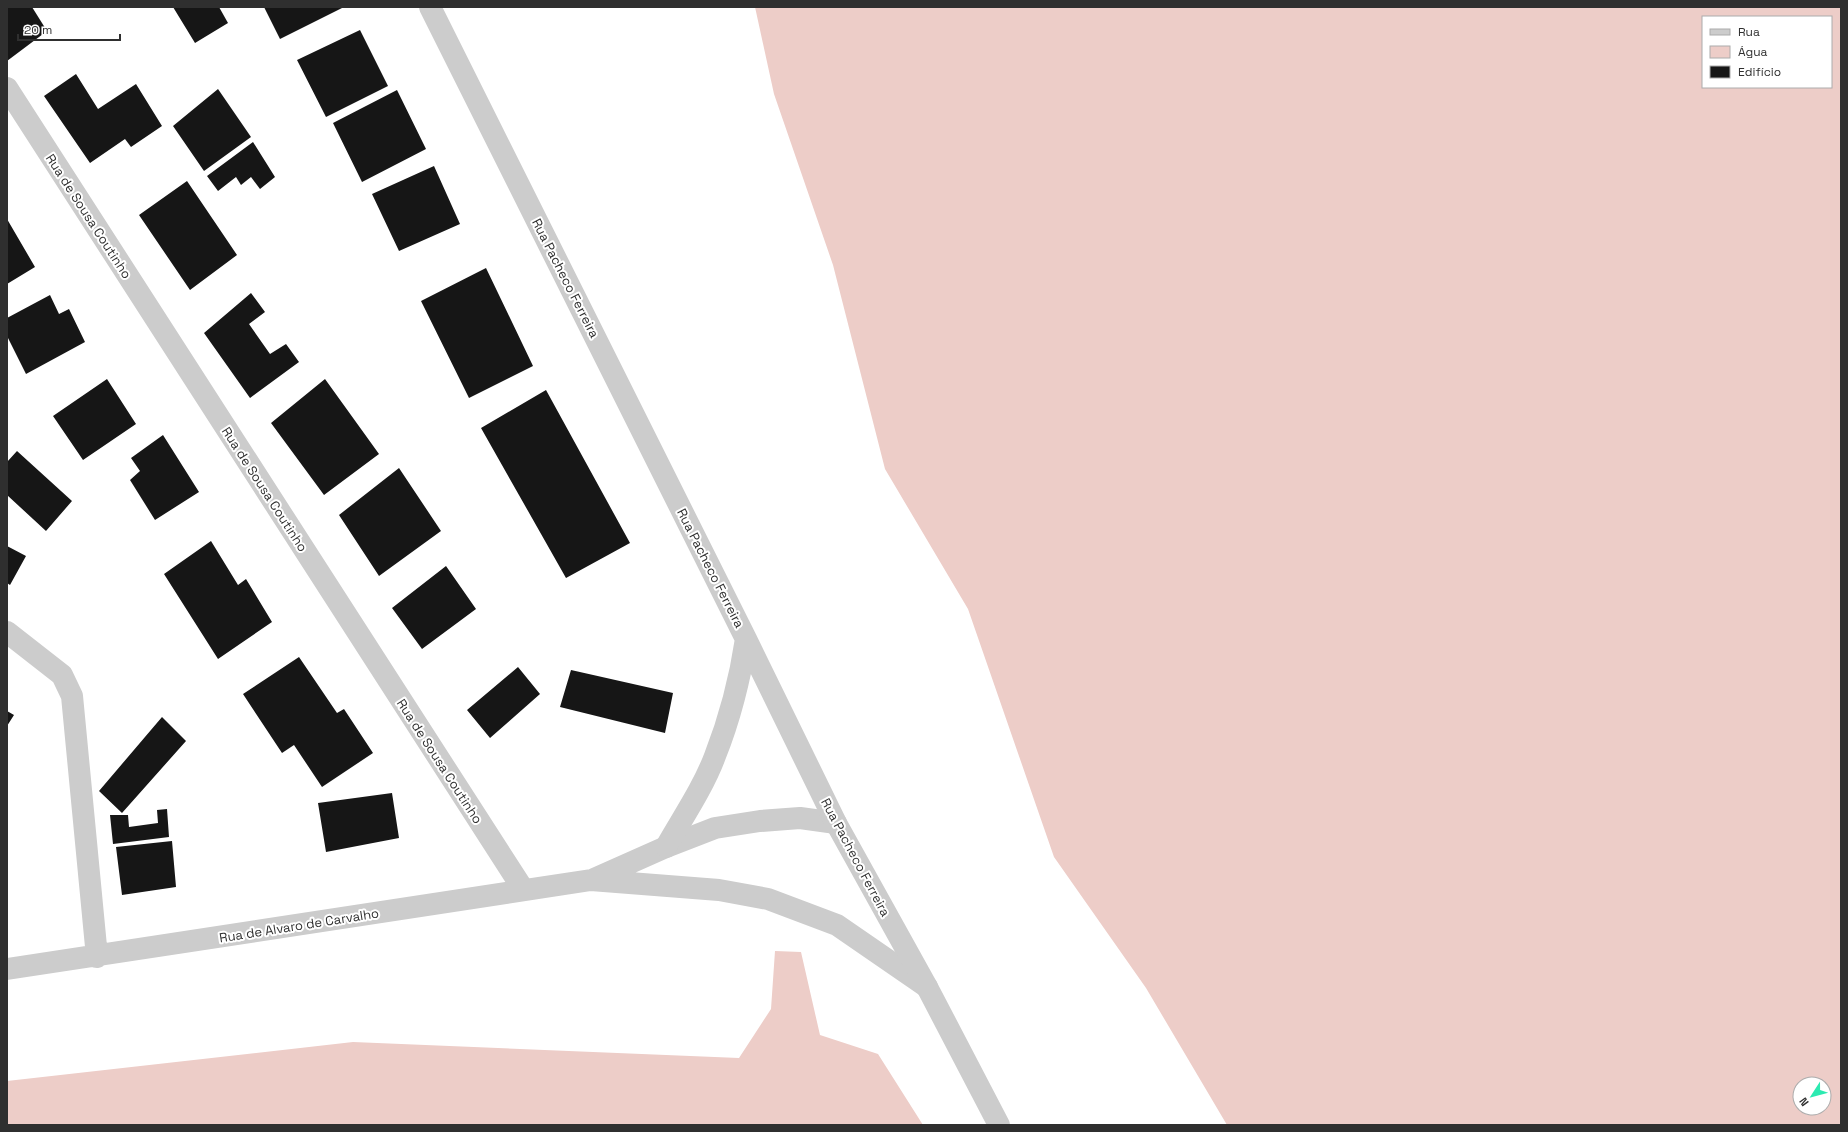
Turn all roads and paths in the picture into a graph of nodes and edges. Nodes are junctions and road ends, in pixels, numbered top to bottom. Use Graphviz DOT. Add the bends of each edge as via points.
graph roads {
  1 [pos="430,7"];
  2 [pos="7,88"];
  3 [pos="7,632"];
  4 [pos="746,639"];
  5 [pos="836,823"];
  6 [pos="666,847"];
  7 [pos="591,880"];
  8 [pos="523,889"];
  9 [pos="97,957"];
  10 [pos="7,969"];
  11 [pos="927,987"];
  12 [pos="999,1125"];
  1 -- 4 [label="street, Rua Pacheco Ferreira"];
  2 -- 8 [label="street, Rua de Sousa Coutinho"];
  3 -- 9 [label="street" via="62,675 72,696"];
  4 -- 5 [label="street, Rua Pacheco Ferreira"];
  4 -- 6 [label="street" via="733,704 715,757"];
  5 -- 6 [label="street, Rua de Alvaro de Carvalho" via="800,818 760,821 715,828"];
  5 -- 11 [label="street, Rua Pacheco Ferreira"];
  6 -- 7 [label="street, Rua de Alvaro de Carvalho"];
  7 -- 8 [label="street, Rua de Alvaro de Carvalho"];
  7 -- 11 [label="street, Rua de Alvaro de Carvalho" via="719,890 768,899 837,925"];
  8 -- 9 [label="street, Rua de Alvaro de Carvalho"];
  9 -- 10 [label="street, Rua de Alvaro de Carvalho"];
  11 -- 12 [label="street, Rua Pacheco Ferreira"];
}
